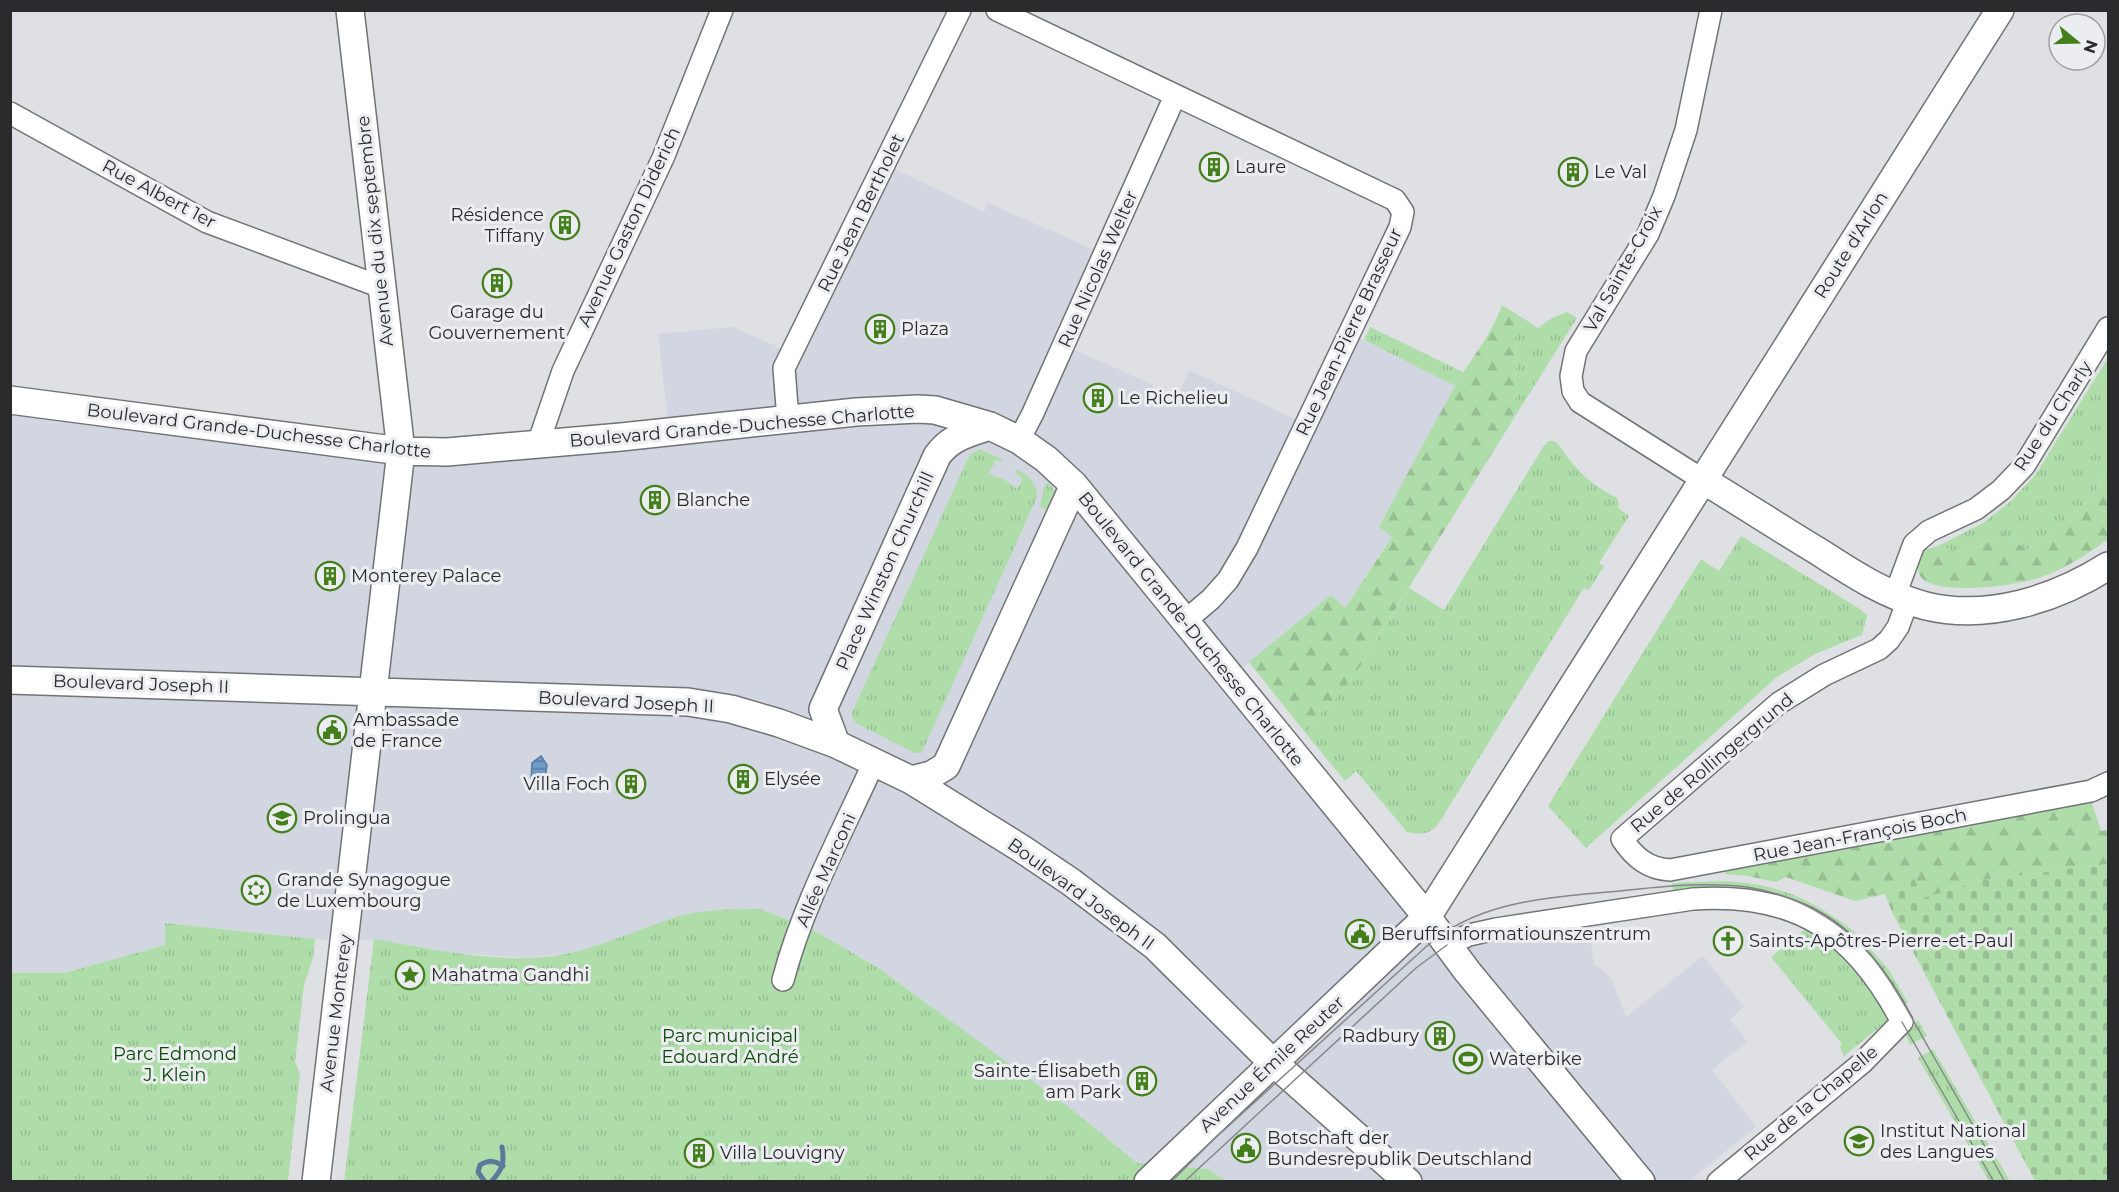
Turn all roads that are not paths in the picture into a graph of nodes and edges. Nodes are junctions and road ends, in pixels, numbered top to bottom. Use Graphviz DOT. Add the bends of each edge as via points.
graph roads {
  1 [pos="350,10"];
  2 [pos="722,10"];
  3 [pos="960,10"];
  4 [pos="997,10"];
  5 [pos="1711,10"];
  6 [pos="2000,10"];
  7 [pos="1175,96"];
  8 [pos="10,113"];
  9 [pos="381,287"];
  10 [pos="2109,328"];
  11 [pos="10,400"];
  12 [pos="788,420"];
  13 [pos="990,426"];
  14 [pos="1018,440"];
  15 [pos="538,444"];
  16 [pos="401,451"];
  17 [pos="1703,480"];
  18 [pos="1074,485"];
  19 [pos="2109,566"];
  20 [pos="1901,598"];
  21 [pos="1185,621"];
  22 [pos="10,680"];
  23 [pos="373,691"];
  24 [pos="836,744"];
  25 [pos="874,762"];
  26 [pos="911,780"];
  27 [pos="2109,783"];
  28 [pos="1622,839"];
  29 [pos="1427,917"];
  30 [pos="1447,945"];
  31 [pos="783,980"];
  32 [pos="1274,1063"];
  33 [pos="316,1182"];
  34 [pos="1148,1182"];
  35 [pos="1408,1182"];
  36 [pos="1641,1182"];
  37 [pos="1718,1182"];
  1 -- 9 [label="main road, Avenue du dix septembre"];
  2 -- 15 [label="street, Avenue Gaston Diderich" via="663,158 563,371"];
  3 -- 12 [label="street, Rue Jean Bertholet" via="784,368"];
  4 -- 7 [label="street, Rue Jean-Pierre Brasseur"];
  5 -- 17 [label="street, Val Sainte-Croix" via="1686,130 1664,196 1643,242 1576,351 1571,376 1580,402"];
  6 -- 17 [label="main road, Route d'Arlon"];
  7 -- 14 [label="street, Rue Nicolas Welter"];
  7 -- 21 [label="street, Rue Jean-Pierre Brasseur" via="1395,200 1403,212 1400,227 1247,548 1228,580"];
  8 -- 9 [label="street, Rue Albert 1er" via="207,222"];
  9 -- 16 [label="main road, Avenue du dix septembre"];
  10 -- 20 [label="street, Rue du Charly" via="2024,466 1976,509 1929,531 1914,544"];
  11 -- 16 [label="main road, Boulevard Grande-Duchesse Charlotte"];
  12 -- 13 [label="main road, Boulevard Grande-Duchesse Charlotte" via="918,409"];
  12 -- 15 [label="main road, Boulevard Grande-Duchesse Charlotte"];
  13 -- 14 [label="main road, Boulevard Grande-Duchesse Charlotte"];
  13 -- 24 [label="main road, Place Winston Churchill" via="954,439 937,456 823,709"];
  14 -- 18 [label="main road, Boulevard Grande-Duchesse Charlotte"];
  15 -- 16 [label="main road, Boulevard Grande-Duchesse Charlotte" via="447,452"];
  16 -- 23 [label="main road, Avenue Monterey"];
  17 -- 20 [label="main road" via="1857,576"];
  17 -- 29 [label="main road, Route d'Arlon"];
  18 -- 21 [label="main road, Boulevard Grande-Duchesse Charlotte"];
  18 -- 26 [label="main road" via="946,766"];
  19 -- 20 [label="main road" via="2078,584 2009,606 1947,609"];
  20 -- 28 [label="street, Rue de Rollingergrund" via="1898,627 1879,649 1824,675 1779,703"];
  21 -- 29 [label="main road, Boulevard Grande-Duchesse Charlotte"];
  22 -- 23 [label="main road, Boulevard Joseph II"];
  23 -- 24 [label="main road, Boulevard Joseph II" via="688,702 779,723"];
  23 -- 33 [label="main road, Avenue Monterey"];
  24 -- 25 [label="main road, Boulevard Joseph II"];
  25 -- 26 [label="main road, Boulevard Joseph II"];
  25 -- 31 [label="street, Allée Marconi" via="806,911"];
  26 -- 32 [label="main road, Boulevard Joseph II" via="1071,882 1155,946"];
  27 -- 28 [label="street, Rue Jean-François Boch" via="2091,791 1670,870 1644,863"];
  29 -- 30 [label="main road, Boulevard Grande-Duchesse Charlotte"];
  29 -- 32 [label="main road, Avenue Émile Reuter"];
  30 -- 36 [label="main road, Boulevard Grande-Duchesse Charlotte"];
  30 -- 37 [label="street, Rue de la Chapelle" via="1496,929 1723,897 1794,911 1843,941 1869,968 1902,1022 1862,1063"];
  32 -- 34 [label="main road, Avenue Émile Reuter"];
  32 -- 35 [label="main road, Boulevard Joseph II"];
}
